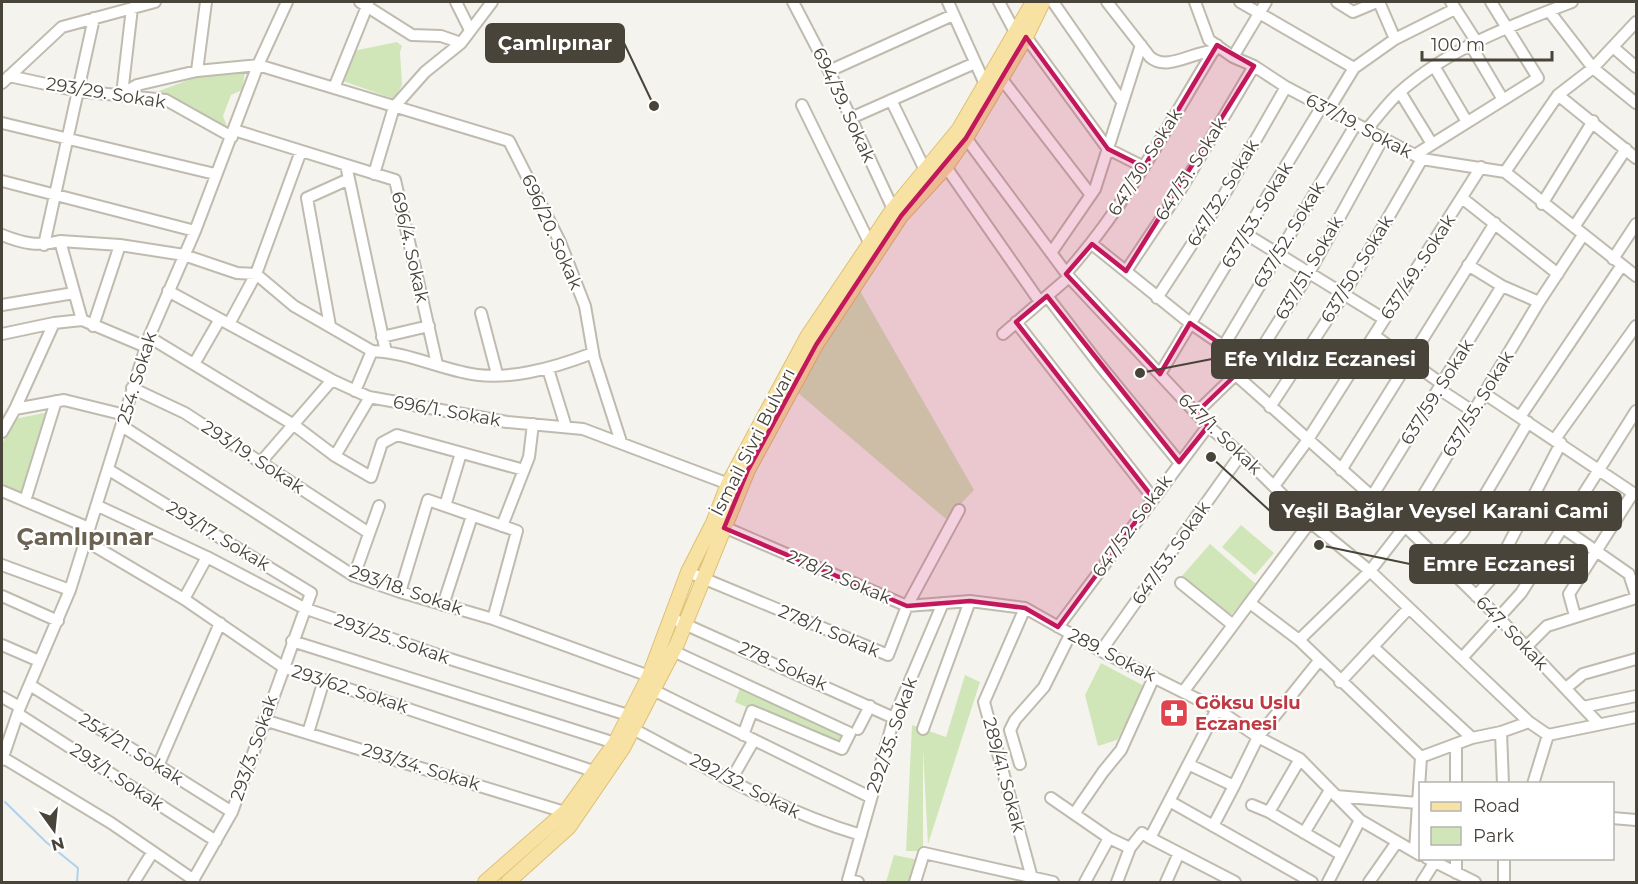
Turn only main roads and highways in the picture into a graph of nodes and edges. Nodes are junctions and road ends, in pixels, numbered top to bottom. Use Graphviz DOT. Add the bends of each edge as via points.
graph roads {
  1 [pos="1033,2"];
  2 [pos="1043,2"];
  3 [pos="1020,35"];
  4 [pos="874,247"];
  5 [pos="719,525"];
  6 [pos="632,722"];
  7 [pos="600,773"];
  8 [pos="572,814"];
  9 [pos="485,882"];
  10 [pos="508,882"];
  1 -- 3 [label="main road, İsmail Sivri Bulvarı"];
  2 -- 3 [label="main road, İsmail Sivri Bulvarı"];
  3 -- 4 [label="main road, İsmail Sivri Bulvarı" via="959,129 893,209"];
  3 -- 4 [label="main road, İsmail Sivri Bulvarı" via="1001,78 966,138"];
  4 -- 5 [label="main road, İsmail Sivri Bulvarı" via="807,337"];
  5 -- 6 [label="main road, İsmail Sivri Bulvarı" via="688,572"];
  5 -- 6 [label="main road, İsmail Sivri Bulvarı" via="703,578 673,651 655,691"];
  6 -- 7 [label="main road, İsmail Sivri Bulvarı"];
  6 -- 7 [label="main road, İsmail Sivri Bulvarı" via="615,743"];
  7 -- 8 [label="main road, İsmail Sivri Bulvarı"];
  8 -- 9 [label="main road, İsmail Sivri Bulvarı"];
  8 -- 10 [label="main road, İsmail Sivri Bulvarı" via="569,827"];
}
